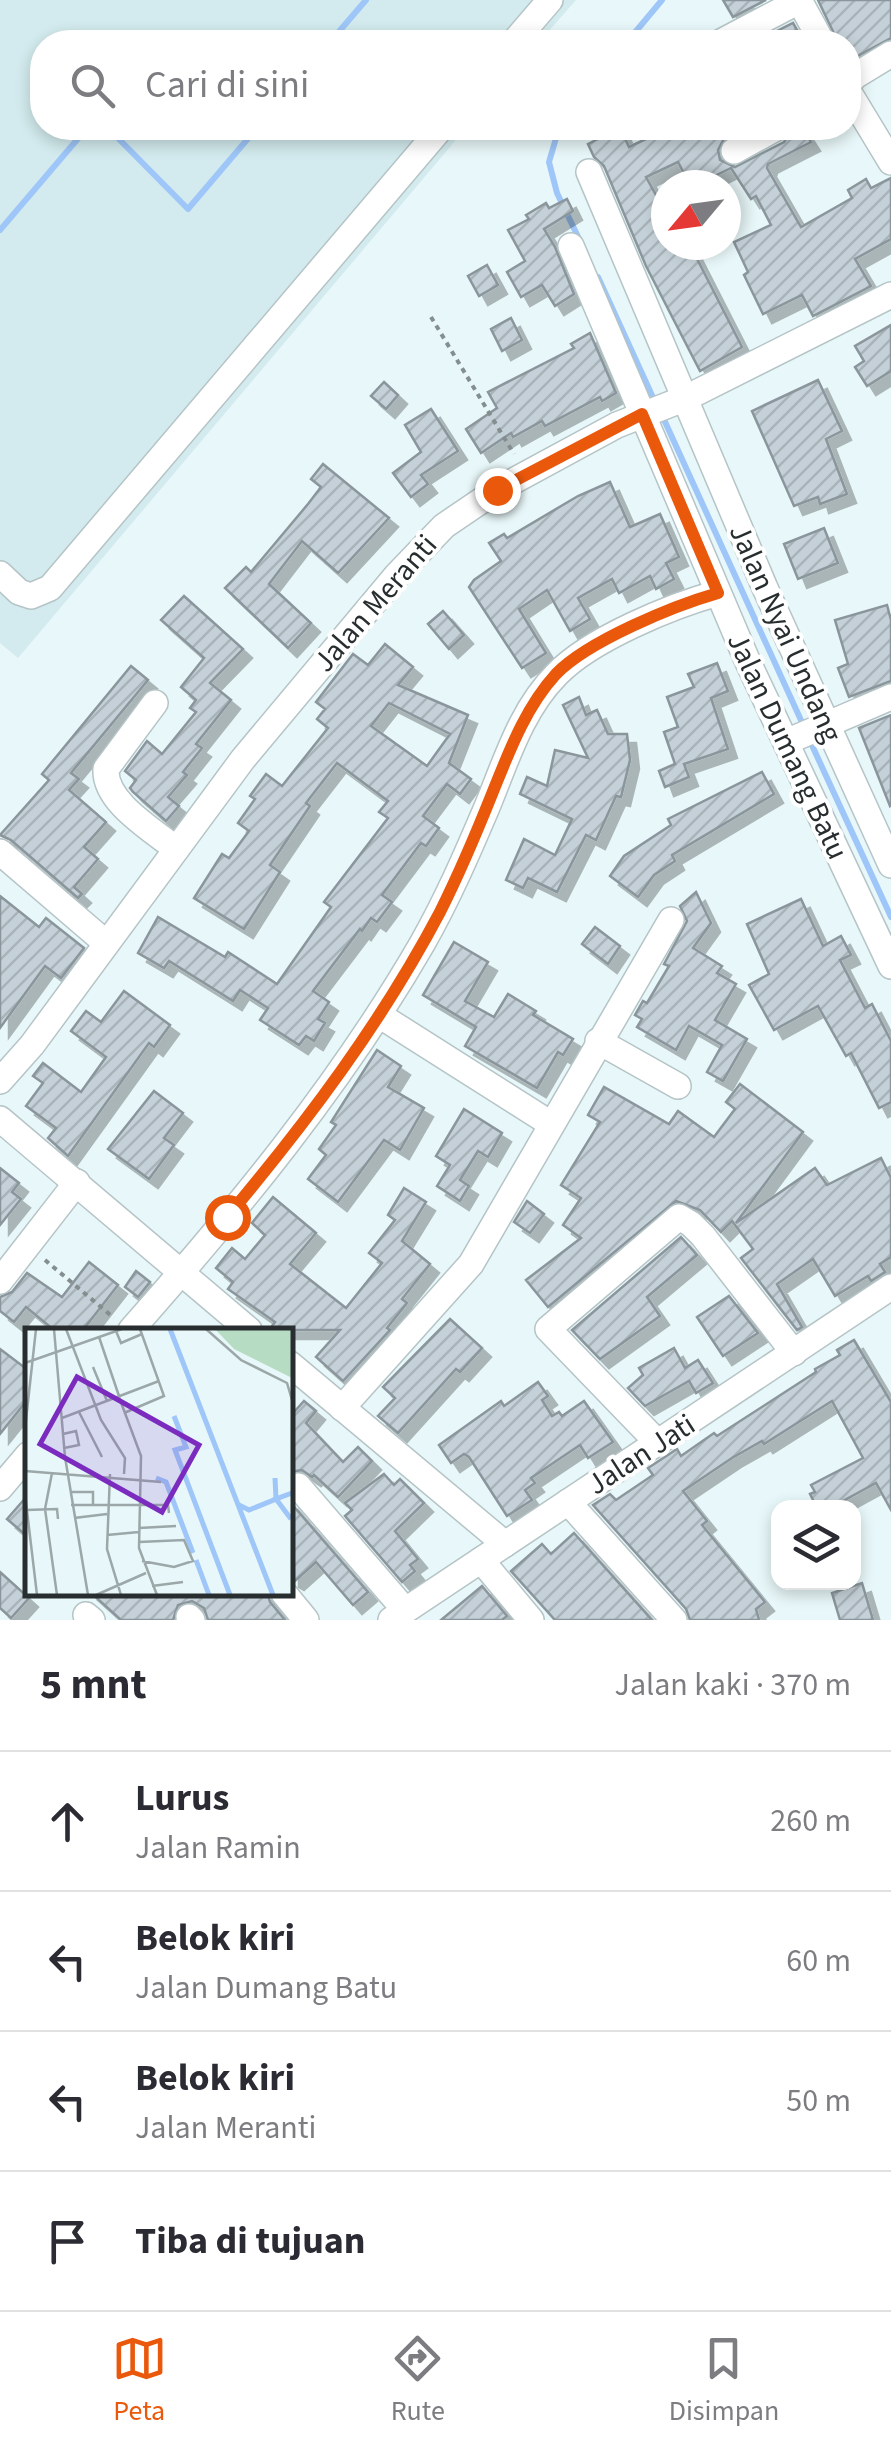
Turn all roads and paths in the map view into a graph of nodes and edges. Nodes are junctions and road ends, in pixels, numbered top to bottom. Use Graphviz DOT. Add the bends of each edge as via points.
graph roads {
  1 [pos="550,0"];
  2 [pos="799,1"];
  3 [pos="524,30"];
  4 [pos="744,30"];
  5 [pos="815,30"];
  6 [pos="891,54"];
  7 [pos="861,72"];
  8 [pos="861,110"];
  9 [pos="431,140"];
  10 [pos="753,140"];
  11 [pos="734,150"];
  12 [pos="891,162"];
  13 [pos="589,172"];
  14 [pos="571,246"];
  15 [pos="891,296"];
  16 [pos="431,317"];
  17 [pos="664,406"];
  18 [pos="525,476"];
  19 [pos="0,574"];
  20 [pos="718,593"];
  21 [pos="891,697"];
  22 [pos="155,703"];
  23 [pos="805,732"];
  24 [pos="176,850"];
  25 [pos="0,852"];
  26 [pos="891,866"];
  27 [pos="671,920"];
  28 [pos="106,943"];
  29 [pos="891,966"];
  30 [pos="379,1015"];
  31 [pos="598,1041"];
  32 [pos="0,1081"];
  33 [pos="678,1086"];
  34 [pos="0,1118"];
  35 [pos="551,1124"];
  36 [pos="77,1182"];
  37 [pos="26,1250"];
  38 [pos="181,1274"];
  39 [pos="0,1281"];
  40 [pos="891,1287"];
  41 [pos="124,1325"];
  42 [pos="247,1328"];
  43 [pos="794,1353"];
  44 [pos="292,1366"];
  45 [pos="342,1408"];
  46 [pos="658,1443"];
  47 [pos="25,1459"];
  48 [pos="298,1486"];
  49 [pos="0,1488"];
  50 [pos="568,1502"];
  51 [pos="504,1544"];
  52 [pos="482,1560"];
  53 [pos="285,1595"];
  54 [pos="411,1613"];
  55 [pos="306,1620"];
  56 [pos="531,1620"];
  57 [pos="674,1620"];
  1 -- 3 [label="street"];
  2 -- 4 [label="street"];
  2 -- 5 [label="street"];
  6 -- 7 [label="street"];
  8 -- 12 [label="street"];
  9 -- 19 [label="street" via="50,588 31,596"];
  10 -- 11 [label="street"];
  13 -- 17 [label="street"];
  14 -- 17 [label="street"];
  15 -- 17 [label="street, Jalan Meranti"];
  16 -- 18 [label="path"];
  17 -- 18 [label="street, Jalan Meranti"];
  17 -- 20 [label="street, Jalan Dumang Batu"];
  17 -- 23 [label="street, Jalan Nyai Undang"];
  18 -- 24 [label="street, Jalan Meranti" via="478,501 425,543 274,720"];
  20 -- 23 [label="street, Jalan Dumang Batu"];
  20 -- 30 [label="street" via="661,612 555,675 520,726 440,911"];
  21 -- 23 [label="street"];
  22 -- 24 [label="street" via="105,779 118,800"];
  23 -- 26 [label="street, Jalan Nyai Undang"];
  23 -- 29 [label="street, Jalan Dumang Batu"];
  24 -- 28 [label="street, Jalan Meranti"];
  25 -- 28 [label="street"];
  27 -- 31 [label="street"];
  28 -- 32 [label="street, Jalan Meranti"];
  30 -- 35 [label="street"];
  30 -- 38 [label="street" via="296,1133"];
  31 -- 33 [label="street"];
  31 -- 35 [label="street"];
  34 -- 36 [label="street"];
  35 -- 45 [label="street" via="470,1264"];
  36 -- 37 [label="street"];
  36 -- 38 [label="street"];
  37 -- 39 [label="street"];
  37 -- 41 [label="path"];
  38 -- 41 [label="street"];
  38 -- 42 [label="street"];
  40 -- 43 [label="street, Jalan Jati"];
  43 -- 46 [label="street, Jalan Jati"];
  43 -- 46 [label="street" via="703,1236 679,1217 548,1329"];
  44 -- 45 [label="street"];
  45 -- 51 [label="street"];
  46 -- 50 [label="street, Jalan Jati"];
  47 -- 49 [label="street"];
  48 -- 54 [label="street"];
  50 -- 51 [label="street, Jalan Jati"];
  50 -- 57 [label="street"];
  51 -- 52 [label="street, Jalan Jati"];
  52 -- 54 [label="street, Jalan Jati"];
  52 -- 56 [label="street"];
  53 -- 55 [label="street"];
}
